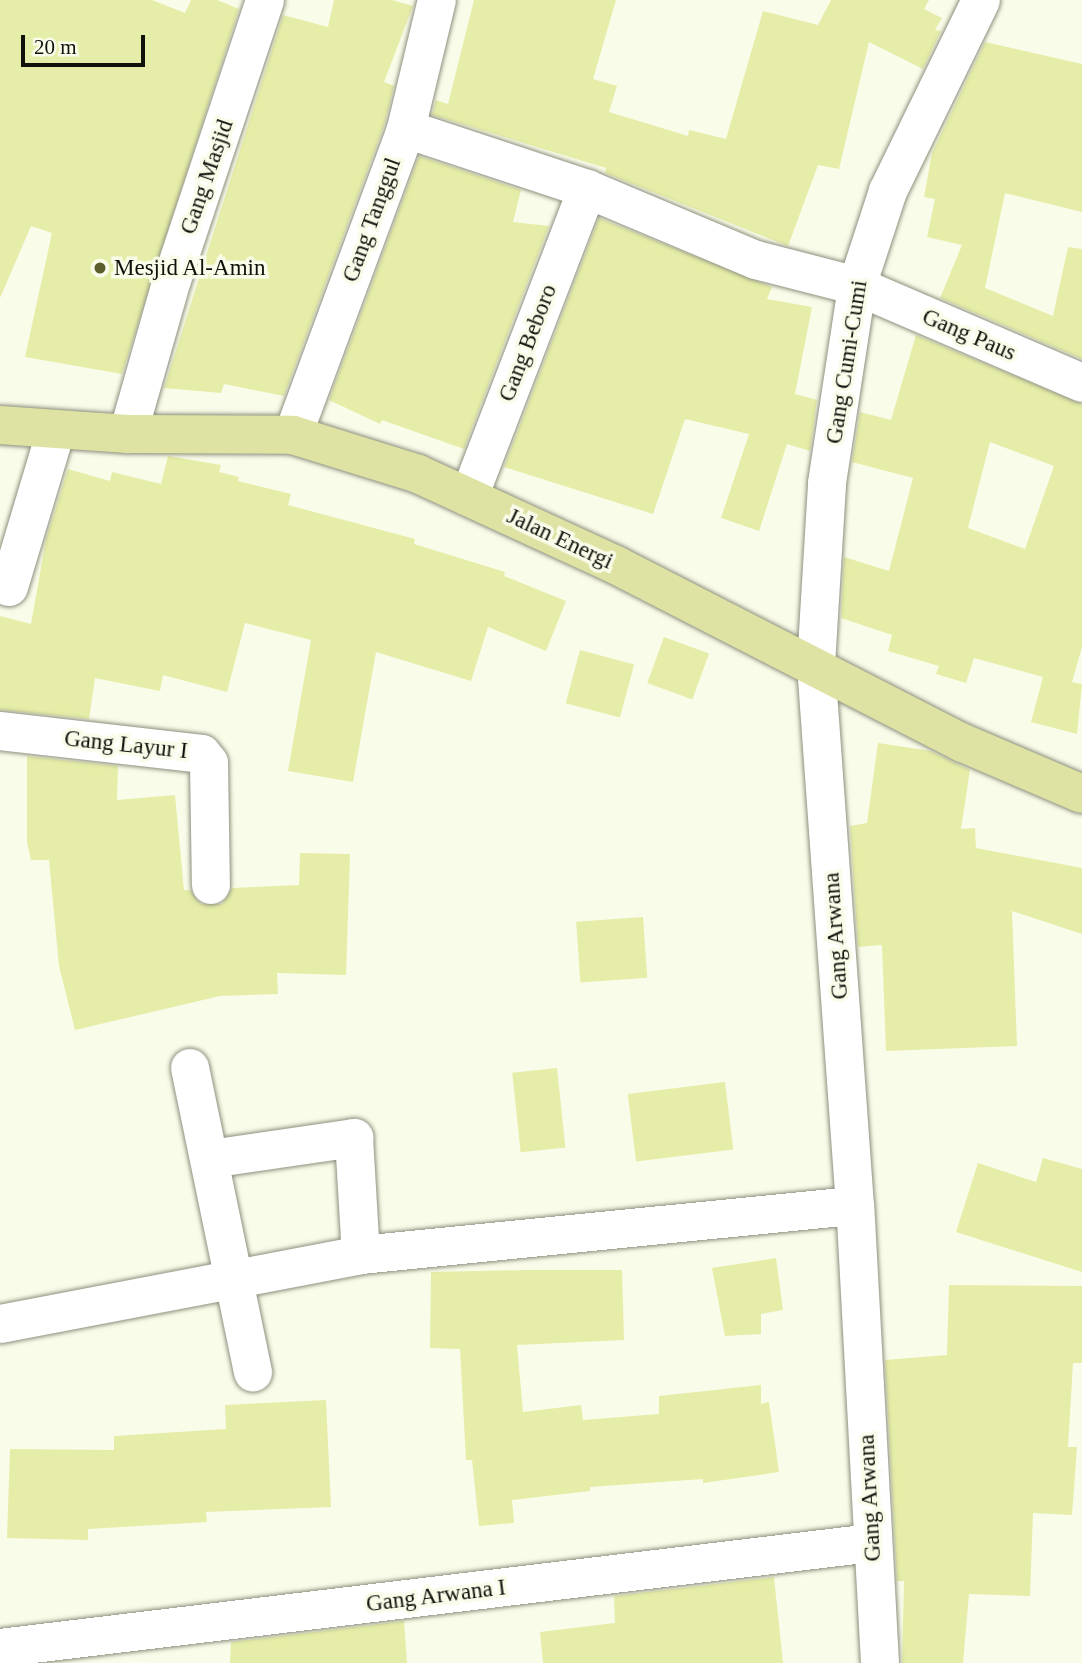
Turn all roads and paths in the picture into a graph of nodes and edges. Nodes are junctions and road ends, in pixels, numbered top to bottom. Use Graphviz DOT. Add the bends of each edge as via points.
graph roads {
  1 [pos="265,0"];
  2 [pos="437,0"];
  3 [pos="981,0"];
  4 [pos="406,128"];
  5 [pos="587,189"];
  6 [pos="857,286"];
  7 [pos="1082,383"];
  8 [pos="0,425"];
  9 [pos="56,430"];
  10 [pos="128,434"];
  11 [pos="293,435"];
  12 [pos="469,497"];
  13 [pos="9,587"];
  14 [pos="816,665"];
  15 [pos="0,731"];
  16 [pos="1082,794"];
  17 [pos="211,885"];
  18 [pos="190,1068"];
  19 [pos="210,1160"];
  20 [pos="855,1206"];
  21 [pos="361,1255"];
  22 [pos="235,1276"];
  23 [pos="0,1324"];
  24 [pos="253,1373"];
  25 [pos="872,1543"];
  26 [pos="0,1648"];
  27 [pos="880,1663"];
  1 -- 10 [label="street, Gang Masjid" via="172,280"];
  2 -- 4 [label="street, Gang Tanggul"];
  3 -- 6 [label="street, Gang Cumi-Cumi" via="888,191"];
  4 -- 5 [label="street, Gang Paus"];
  4 -- 11 [label="street, Gang Tanggul"];
  5 -- 6 [label="street, Gang Paus" via="756,260"];
  5 -- 12 [label="street, Gang Beboro"];
  6 -- 7 [label="street, Gang Paus"];
  6 -- 14 [label="street, Gang Cumi-Cumi" via="827,484"];
  8 -- 9 [label="highway, Jalan Energi"];
  9 -- 10 [label="highway, Jalan Energi"];
  9 -- 13 [label="street"];
  10 -- 11 [label="highway, Jalan Energi"];
  11 -- 12 [label="highway, Jalan Energi" via="418,474"];
  12 -- 14 [label="highway, Jalan Energi"];
  14 -- 16 [label="highway, Jalan Energi" via="963,743"];
  14 -- 20 [label="street, Gang Arwana"];
  15 -- 17 [label="street, Gang Layur I" via="202,754 209,763"];
  18 -- 19 [label="street"];
  19 -- 21 [label="street" via="354,1138"];
  19 -- 22 [label="street"];
  20 -- 21 [label="street"];
  20 -- 25 [label="street, Gang Arwana"];
  21 -- 22 [label="street"];
  22 -- 23 [label="street"];
  22 -- 24 [label="street"];
  25 -- 26 [label="street, Gang Arwana I"];
  25 -- 27 [label="street, Gang Arwana"];
}
